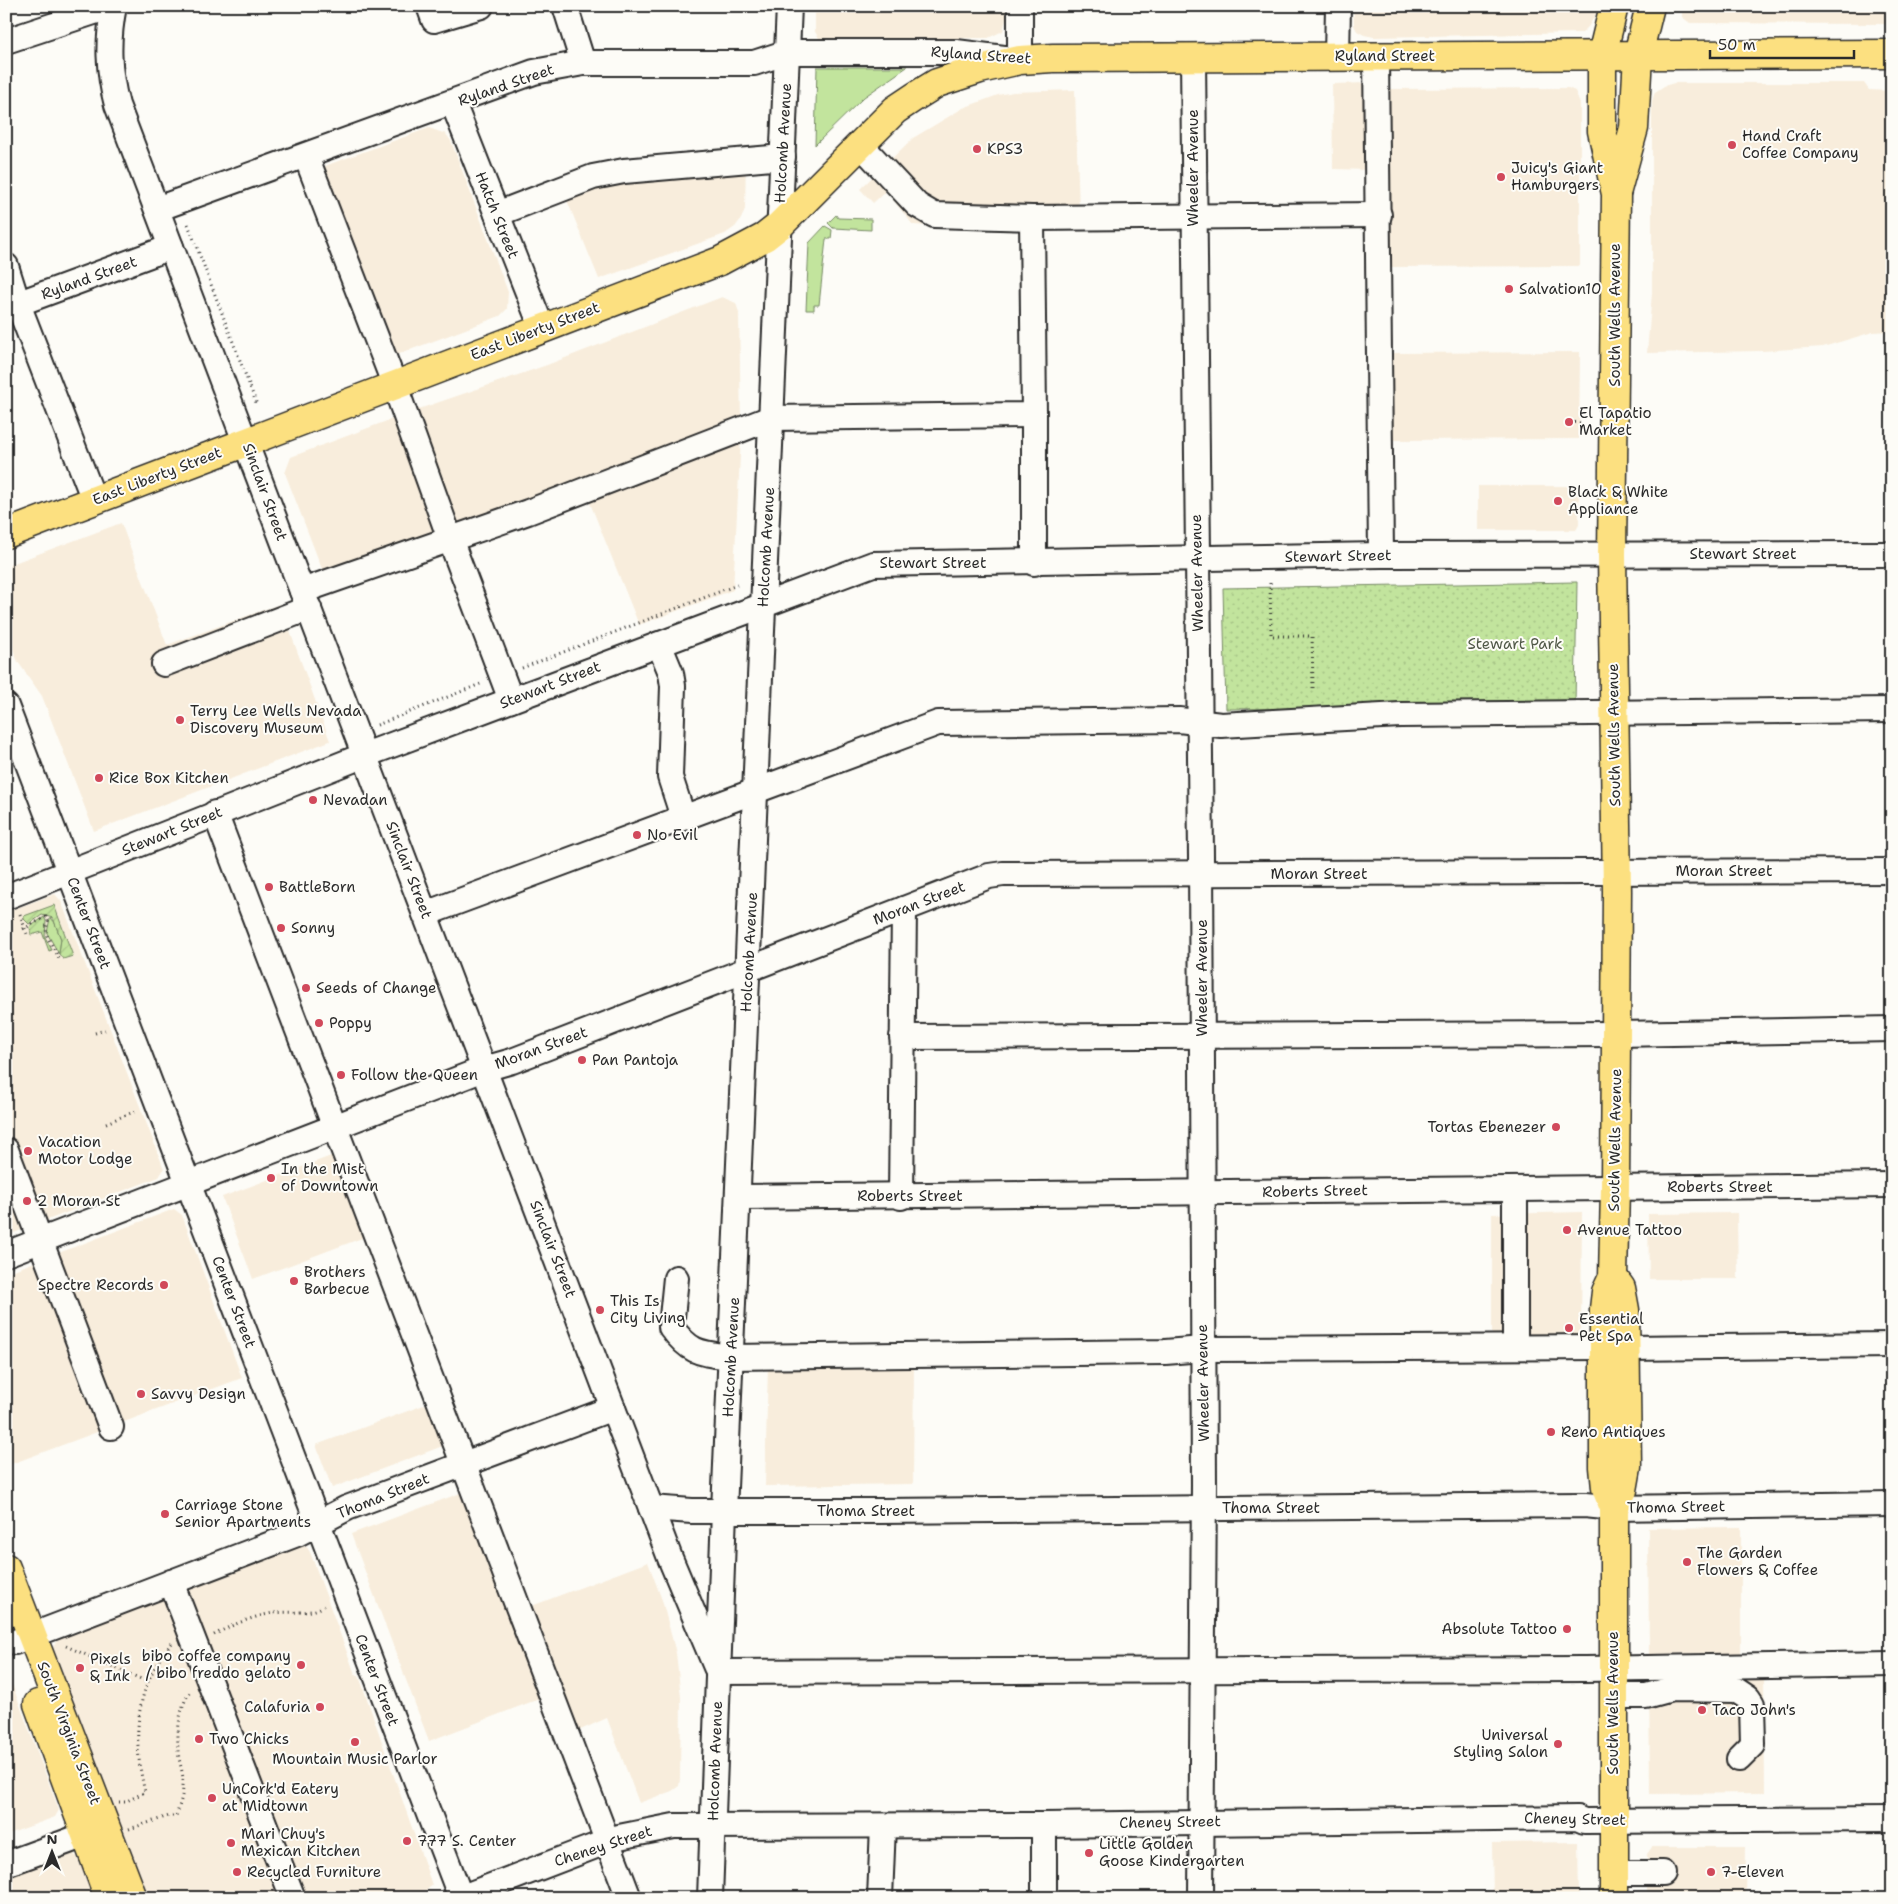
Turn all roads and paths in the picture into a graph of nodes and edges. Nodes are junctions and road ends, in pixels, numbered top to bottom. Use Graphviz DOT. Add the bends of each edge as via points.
graph roads {
  1 [pos="113,6"];
  2 [pos="429,6"];
  3 [pos="481,6"];
  4 [pos="565,6"];
  5 [pos="789,6"];
  6 [pos="1020,6"];
  7 [pos="1338,6"];
  8 [pos="1614,6"];
  9 [pos="1650,6"];
  10 [pos="6,41"];
  11 [pos="788,52"];
  12 [pos="1892,54"];
  13 [pos="1602,55"];
  14 [pos="1638,55"];
  15 [pos="1337,56"];
  16 [pos="1376,56"];
  17 [pos="1193,57"];
  18 [pos="1020,60"];
  19 [pos="583,64"];
  20 [pos="453,103"];
  21 [pos="861,145"];
  22 [pos="306,156"];
  23 [pos="782,157"];
  24 [pos="1616,194"];
  25 [pos="157,209"];
  26 [pos="496,214"];
  27 [pos="1379,215"];
  28 [pos="1193,216"];
  29 [pos="1032,218"];
  30 [pos="188,224"];
  31 [pos="779,226"];
  32 [pos="171,248"];
  33 [pos="6,266"];
  34 [pos="12,306"];
  35 [pos="542,328"];
  36 [pos="396,386"];
  37 [pos="258,404"];
  38 [pos="1034,415"];
  39 [pos="771,418"];
  40 [pos="1570,422"];
  41 [pos="1582,422"];
  42 [pos="247,442"];
  43 [pos="94,500"];
  44 [pos="6,534"];
  45 [pos="450,539"];
  46 [pos="1892,554"];
  47 [pos="1381,555"];
  48 [pos="1612,555"];
  49 [pos="1197,558"];
  50 [pos="1034,563"];
  51 [pos="1270,583"];
  52 [pos="737,585"];
  53 [pos="306,600"];
  54 [pos="763,605"];
  55 [pos="659,644"];
  56 [pos="164,664"];
  57 [pos="502,676"];
  58 [pos="1313,688"];
  59 [pos="511,700"];
  60 [pos="6,706"];
  61 [pos="1892,710"];
  62 [pos="1613,713"];
  63 [pos="1200,722"];
  64 [pos="377,725"];
  65 [pos="365,755"];
  66 [pos="757,790"];
  67 [pos="215,813"];
  68 [pos="683,817"];
  69 [pos="1892,871"];
  70 [pos="1616,872"];
  71 [pos="70,873"];
  72 [pos="1201,874"];
  73 [pos="13,905"];
  74 [pos="904,909"];
  75 [pos="425,914"];
  76 [pos="24,928"];
  77 [pos="28,937"];
  78 [pos="59,959"];
  79 [pos="748,969"];
  80 [pos="1892,1029"];
  81 [pos="105,1030"];
  82 [pos="95,1034"];
  83 [pos="1617,1034"];
  84 [pos="1202,1036"];
  85 [pos="902,1037"];
  86 [pos="484,1069"];
  87 [pos="136,1111"];
  88 [pos="106,1123"];
  89 [pos="336,1126"];
  90 [pos="6,1150"];
  91 [pos="188,1184"];
  92 [pos="1892,1185"];
  93 [pos="1615,1188"];
  94 [pos="1515,1189"];
  95 [pos="1202,1193"];
  96 [pos="739,1197"];
  97 [pos="901,1197"];
  98 [pos="41,1242"];
  99 [pos="6,1254"];
  100 [pos="676,1278"];
  101 [pos="1892,1345"];
  102 [pos="1515,1347"];
  103 [pos="1615,1347"];
  104 [pos="1203,1348"];
  105 [pos="731,1357"];
  106 [pos="613,1408"];
  107 [pos="111,1427"];
  108 [pos="464,1464"];
  109 [pos="1892,1504"];
  110 [pos="651,1508"];
  111 [pos="1204,1508"];
  112 [pos="1614,1508"];
  113 [pos="724,1511"];
  114 [pos="318,1523"];
  115 [pos="6,1568"];
  116 [pos="171,1582"];
  117 [pos="324,1606"];
  118 [pos="17,1632"];
  119 [pos="210,1636"];
  120 [pos="176,1640"];
  121 [pos="60,1644"];
  122 [pos="1892,1664"];
  123 [pos="1613,1669"];
  124 [pos="1202,1670"];
  125 [pos="718,1672"];
  126 [pos="148,1682"];
  127 [pos="193,1689"];
  128 [pos="1613,1696"];
  129 [pos="1739,1759"];
  130 [pos="118,1802"];
  131 [pos="1892,1819"];
  132 [pos="1614,1820"];
  133 [pos="1201,1821"];
  134 [pos="713,1825"];
  135 [pos="1044,1825"];
  136 [pos="883,1826"];
  137 [pos="126,1830"];
  138 [pos="85,1836"];
  139 [pos="608,1841"];
  140 [pos="6,1864"];
  141 [pos="1663,1873"];
  142 [pos="1614,1885"];
  143 [pos="109,1898"];
  144 [pos="122,1898"];
  145 [pos="133,1898"];
  146 [pos="293,1898"];
  147 [pos="460,1898"];
  148 [pos="629,1898"];
  149 [pos="710,1898"];
  150 [pos="880,1898"];
  151 [pos="1044,1898"];
  152 [pos="1200,1898"];
  1 -- 10 [label="street"];
  1 -- 25 [label="street, Sinclair Street" via="108,40 110,74 117,104"];
  2 -- 3 [label="street" via="434,20"];
  4 -- 19 [label="street"];
  5 -- 11 [label="street, Holcomb Avenue"];
  6 -- 18 [label="street"];
  7 -- 15 [label="street"];
  8 -- 13 [label="main road, South Wells Avenue"];
  9 -- 14 [label="main road, South Wells Avenue"];
  11 -- 18 [label="street, Ryland Street" via="956,52"];
  11 -- 19 [label="street, Ryland Street" via="754,63"];
  11 -- 23 [label="street, Holcomb Avenue"];
  12 -- 14 [label="main road, Ryland Street"];
  13 -- 14 [label="main road, Ryland Street"];
  13 -- 16 [label="main road, Ryland Street"];
  13 -- 24 [label="main road, South Wells Avenue" via="1602,131"];
  14 -- 24 [label="main road, South Wells Avenue" via="1634,128"];
  15 -- 16 [label="main road, Ryland Street"];
  15 -- 17 [label="main road, Ryland Street"];
  16 -- 27 [label="street"];
  17 -- 18 [label="main road, Ryland Street"];
  17 -- 28 [label="street, Wheeler Avenue"];
  18 -- 21 [label="main road, East Liberty Street" via="937,83 895,110"];
  19 -- 20 [label="street, Ryland Street" via="534,72"];
  20 -- 22 [label="street, Ryland Street"];
  20 -- 26 [label="street, Hatch Street"];
  21 -- 29 [label="street" via="917,205 934,215"];
  21 -- 31 [label="main road, East Liberty Street"];
  22 -- 25 [label="street, Ryland Street"];
  22 -- 36 [label="street"];
  23 -- 26 [label="street" via="624,171 593,177"];
  23 -- 31 [label="street, Holcomb Avenue"];
  24 -- 48 [label="main road, South Wells Avenue"];
  25 -- 32 [label="street, Sinclair Street"];
  26 -- 35 [label="street, Hatch Street"];
  27 -- 28 [label="street"];
  27 -- 47 [label="street"];
  28 -- 29 [label="street"];
  28 -- 49 [label="street, Wheeler Avenue"];
  29 -- 38 [label="street"];
  30 -- 37 [label="path"];
  31 -- 35 [label="main road, East Liberty Street" via="752,245 720,261"];
  31 -- 39 [label="street, Holcomb Avenue"];
  32 -- 34 [label="street, Ryland Street"];
  32 -- 42 [label="street, Sinclair Street"];
  33 -- 34 [label="street"];
  34 -- 43 [label="street"];
  35 -- 36 [label="main road, East Liberty Street"];
  36 -- 42 [label="main road, East Liberty Street"];
  36 -- 45 [label="street"];
  38 -- 39 [label="street"];
  38 -- 50 [label="street"];
  39 -- 45 [label="street"];
  39 -- 54 [label="street, Holcomb Avenue"];
  40 -- 41 [label="path"];
  42 -- 43 [label="main road, East Liberty Street"];
  42 -- 53 [label="street, Sinclair Street"];
  43 -- 44 [label="main road, East Liberty Street"];
  45 -- 53 [label="street"];
  45 -- 57 [label="street"];
  46 -- 48 [label="street, Stewart Street"];
  47 -- 48 [label="street, Stewart Street"];
  47 -- 49 [label="street, Stewart Street"];
  48 -- 62 [label="main road, South Wells Avenue"];
  49 -- 50 [label="street, Stewart Street"];
  49 -- 63 [label="street, Wheeler Avenue"];
  50 -- 54 [label="street, Stewart Street" via="873,564"];
  51 -- 58 [label="path" via="1271,636 1312,636"];
  52 -- 57 [label="path"];
  53 -- 56 [label="street"];
  53 -- 65 [label="street, Sinclair Street"];
  54 -- 55 [label="street, Stewart Street"];
  54 -- 66 [label="street, Holcomb Avenue"];
  55 -- 59 [label="street, Stewart Street"];
  55 -- 68 [label="street" via="672,686 670,777"];
  57 -- 59 [label="street"];
  57 -- 64 [label="path"];
  59 -- 65 [label="street, Stewart Street"];
  60 -- 71 [label="street, Center Street"];
  61 -- 62 [label="street"];
  62 -- 63 [label="street" via="1400,716 1221,725"];
  62 -- 70 [label="main road, South Wells Avenue"];
  63 -- 66 [label="street" via="938,723"];
  63 -- 72 [label="street, Wheeler Avenue"];
  65 -- 67 [label="street, Stewart Street"];
  65 -- 75 [label="street, Sinclair Street"];
  66 -- 68 [label="street"];
  66 -- 79 [label="street, Holcomb Avenue"];
  67 -- 71 [label="street, Stewart Street"];
  67 -- 89 [label="street"];
  68 -- 75 [label="street"];
  69 -- 70 [label="street, Moran Street"];
  70 -- 72 [label="street, Moran Street"];
  70 -- 83 [label="main road, South Wells Avenue"];
  71 -- 73 [label="street, Stewart Street"];
  71 -- 91 [label="street, Center Street"];
  72 -- 74 [label="street, Moran Street" via="1003,874 989,876"];
  72 -- 84 [label="street, Wheeler Avenue"];
  73 -- 76 [label="path"];
  74 -- 79 [label="street, Moran Street"];
  74 -- 85 [label="street"];
  75 -- 86 [label="street, Sinclair Street"];
  76 -- 77 [label="path"];
  76 -- 78 [label="path" via="46,917 45,932"];
  79 -- 86 [label="street, Moran Street" via="505,1064"];
  79 -- 96 [label="street, Holcomb Avenue"];
  80 -- 83 [label="street"];
  81 -- 82 [label="path"];
  83 -- 84 [label="street"];
  83 -- 93 [label="main road, South Wells Avenue"];
  84 -- 85 [label="street"];
  84 -- 95 [label="street, Wheeler Avenue"];
  85 -- 97 [label="street"];
  86 -- 89 [label="street, Moran Street"];
  86 -- 106 [label="street, Sinclair Street"];
  87 -- 88 [label="path"];
  89 -- 91 [label="street, Moran Street"];
  89 -- 108 [label="street"];
  90 -- 98 [label="street"];
  91 -- 98 [label="street, Moran Street"];
  91 -- 114 [label="street, Center Street"];
  92 -- 93 [label="street, Roberts Street"];
  93 -- 94 [label="street, Roberts Street"];
  93 -- 103 [label="main road, South Wells Avenue" via="1613,1277 1621,1288 1625,1310"];
  94 -- 95 [label="street, Roberts Street"];
  94 -- 102 [label="street"];
  95 -- 97 [label="street, Roberts Street"];
  95 -- 104 [label="street, Wheeler Avenue"];
  96 -- 97 [label="street, Roberts Street"];
  96 -- 105 [label="street, Holcomb Avenue"];
  98 -- 99 [label="street, Moran Street"];
  98 -- 107 [label="street"];
  100 -- 105 [label="street" via="671,1327 681,1340 698,1352"];
  101 -- 103 [label="street"];
  102 -- 103 [label="street"];
  102 -- 104 [label="street"];
  103 -- 112 [label="main road, South Wells Avenue" via="1627,1467 1623,1490"];
  104 -- 105 [label="street" via="1165,1352"];
  104 -- 111 [label="street, Wheeler Avenue"];
  105 -- 113 [label="street, Holcomb Avenue"];
  106 -- 108 [label="street, Thoma Street"];
  106 -- 110 [label="street, Sinclair Street"];
  108 -- 114 [label="street, Thoma Street" via="347,1508"];
  108 -- 139 [label="street"];
  109 -- 112 [label="street, Thoma Street"];
  110 -- 113 [label="street, Thoma Street"];
  110 -- 125 [label="street, Sinclair Street"];
  111 -- 112 [label="street, Thoma Street" via="1575,1505"];
  111 -- 113 [label="street, Thoma Street"];
  111 -- 124 [label="street, Wheeler Avenue"];
  112 -- 123 [label="main road, South Wells Avenue"];
  113 -- 125 [label="street, Holcomb Avenue"];
  114 -- 116 [label="street, Thoma Street"];
  114 -- 147 [label="street, Center Street"];
  115 -- 118 [label="main road, South Virginia Street"];
  116 -- 118 [label="street, Thoma Street"];
  116 -- 146 [label="street"];
  117 -- 119 [label="path" via="316,1610 252,1618"];
  118 -- 138 [label="main road, South Virginia Street"];
  118 -- 145 [label="main road, South Virginia Street"];
  120 -- 126 [label="path" via="163,1654"];
  121 -- 126 [label="path"];
  122 -- 123 [label="street"];
  123 -- 124 [label="street"];
  123 -- 128 [label="main road, South Wells Avenue"];
  124 -- 125 [label="street"];
  124 -- 133 [label="street, Wheeler Avenue"];
  125 -- 134 [label="street, Holcomb Avenue"];
  126 -- 130 [label="path" via="140,1708 137,1744 145,1792"];
  127 -- 137 [label="path" via="184,1702 181,1716 178,1752 184,1787 176,1816"];
  128 -- 129 [label="street" via="1646,1696 1672,1689 1736,1690 1748,1698 1753,1711 1753,1745"];
  128 -- 132 [label="main road, South Wells Avenue"];
  131 -- 132 [label="street, Cheney Street"];
  132 -- 133 [label="street, Cheney Street"];
  132 -- 142 [label="main road, South Wells Avenue"];
  133 -- 135 [label="street, Cheney Street"];
  133 -- 152 [label="street, Wheeler Avenue"];
  134 -- 136 [label="street, Cheney Street"];
  134 -- 139 [label="street, Cheney Street" via="661,1827"];
  134 -- 149 [label="street, Holcomb Avenue"];
  135 -- 136 [label="street, Cheney Street"];
  135 -- 151 [label="street"];
  136 -- 150 [label="street"];
  138 -- 140 [label="street"];
  138 -- 143 [label="main road, South Virginia Street"];
  138 -- 144 [label="main road" via="94,1836 100,1842"];
  139 -- 147 [label="street, Cheney Street"];
  139 -- 148 [label="street"];
  141 -- 142 [label="street"];
}
